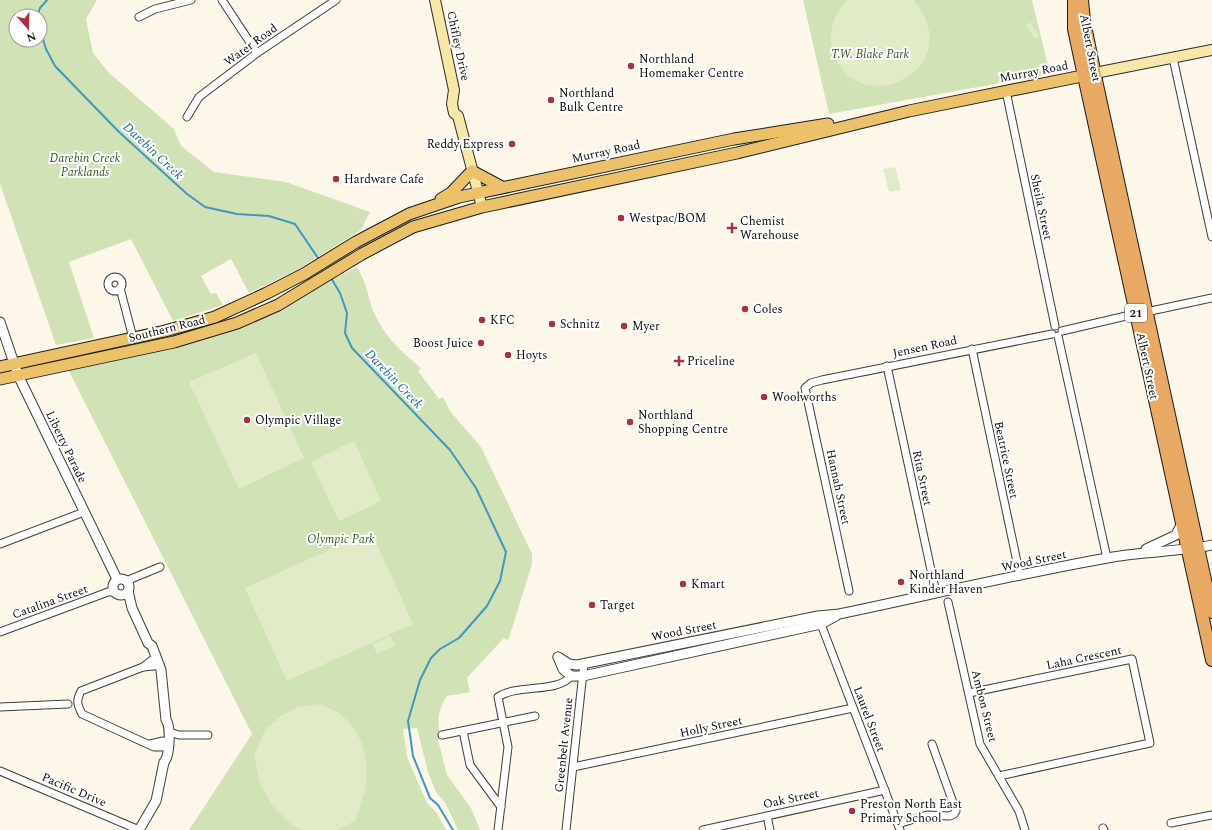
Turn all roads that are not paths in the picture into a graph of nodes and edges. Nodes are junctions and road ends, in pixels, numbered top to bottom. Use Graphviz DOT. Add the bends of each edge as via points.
graph roads {
  1 [pos="191,0"];
  2 [pos="222,0"];
  3 [pos="336,0"];
  4 [pos="435,0"];
  5 [pos="1078,1"];
  6 [pos="139,17"];
  7 [pos="1212,50"];
  8 [pos="257,53"];
  9 [pos="1173,58"];
  10 [pos="1089,75"];
  11 [pos="1006,91"];
  12 [pos="909,111"];
  13 [pos="187,118"];
  14 [pos="734,139"];
  15 [pos="737,153"];
  16 [pos="472,171"];
  17 [pos="502,187"];
  18 [pos="478,193"];
  19 [pos="429,207"];
  20 [pos="482,207"];
  21 [pos="1212,237"];
  22 [pos="356,242"];
  23 [pos="362,254"];
  24 [pos="322,263"];
  25 [pos="329,274"];
  26 [pos="120,288"];
  27 [pos="1212,298"];
  28 [pos="1136,313"];
  29 [pos="0,322"];
  30 [pos="1057,332"];
  31 [pos="133,338"];
  32 [pos="972,349"];
  33 [pos="15,363"];
  34 [pos="887,366"];
  35 [pos="0,367"];
  36 [pos="18,375"];
  37 [pos="0,379"];
  38 [pos="805,388"];
  39 [pos="1164,419"];
  40 [pos="84,512"];
  41 [pos="1182,523"];
  42 [pos="0,544"];
  43 [pos="1212,545"];
  44 [pos="1192,549"];
  45 [pos="1136,553"];
  46 [pos="1107,558"];
  47 [pos="160,567"];
  48 [pos="1020,576"];
  49 [pos="121,587"];
  50 [pos="849,591"];
  51 [pos="936,593"];
  52 [pos="948,602"];
  53 [pos="1212,612"];
  54 [pos="819,620"];
  55 [pos="0,632"];
  56 [pos="1210,645"];
  57 [pos="610,658"];
  58 [pos="1212,660"];
  59 [pos="155,662"];
  60 [pos="581,664"];
  61 [pos="619,669"];
  62 [pos="571,676"];
  63 [pos="582,676"];
  64 [pos="969,693"];
  65 [pos="68,704"];
  66 [pos="0,707"];
  67 [pos="853,708"];
  68 [pos="535,716"];
  69 [pos="502,723"];
  70 [pos="462,731"];
  71 [pos="208,735"];
  72 [pos="442,735"];
  73 [pos="165,738"];
  74 [pos="932,744"];
  75 [pos="573,767"];
  76 [pos="0,771"];
  77 [pos="999,776"];
  78 [pos="885,790"];
  79 [pos="501,807"];
  80 [pos="1212,815"];
  81 [pos="767,816"];
  82 [pos="1171,824"];
  83 [pos="899,827"];
  84 [pos="139,830"];
  85 [pos="498,830"];
  86 [pos="566,830"];
  87 [pos="703,830"];
  88 [pos="770,830"];
  89 [pos="1025,830"];
  1 -- 6 [label="street" via="155,9"];
  2 -- 8 [label="street"];
  3 -- 8 [label="street, Water Road"];
  4 -- 16 [label="main road, Chifley Drive" via="454,97 452,104 454,113 458,116"];
  5 -- 10 [label="highway, Albert Street / 21" via="1074,29"];
  7 -- 9 [label="main road, Murray Road"];
  8 -- 13 [label="street, Water Road" via="199,98"];
  9 -- 10 [label="main road, Murray Road"];
  9 -- 21 [label="street"];
  10 -- 11 [label="main road, Murray Road"];
  10 -- 28 [label="highway, Albert Street / 21" via="1114,188"];
  11 -- 12 [label="main road, Murray Road"];
  11 -- 30 [label="street, Sheila Street"];
  12 -- 14 [label="main road, Murray Road"];
  12 -- 15 [label="main road, Murray Road"];
  14 -- 15 [label="main road"];
  14 -- 17 [label="main road, Murray Road"];
  15 -- 20 [label="main road, Murray Road"];
  16 -- 17 [label="main road"];
  16 -- 18 [label="main road, Chifley Drive"];
  16 -- 19 [label="main road" via="451,193"];
  17 -- 18 [label="main road, Murray Road"];
  18 -- 19 [label="main road, Murray Road"];
  18 -- 20 [label="main road, Chifley Drive"];
  19 -- 22 [label="main road, Murray Road" via="409,214"];
  20 -- 23 [label="main road, Murray Road" via="414,227"];
  22 -- 23 [label="main road"];
  22 -- 24 [label="main road, Murray Road"];
  23 -- 25 [label="main road, Murray Road"];
  24 -- 31 [label="main road, Southern Road" via="267,293 215,317"];
  25 -- 36 [label="main road, Southern Road" via="278,305 206,334"];
  26 -- 31 [label="street"];
  27 -- 28 [label="street, Jensen Road"];
  28 -- 30 [label="street, Jensen Road"];
  28 -- 39 [label="highway, Albert Street / 21"];
  29 -- 33 [label="street, Liberty Parade"];
  30 -- 32 [label="street, Jensen Road"];
  30 -- 46 [label="street, Sheila Street"];
  31 -- 33 [label="main road, Southern Road"];
  32 -- 34 [label="street, Jensen Road"];
  32 -- 48 [label="street, Beatrice Street"];
  33 -- 35 [label="main road, Southern Road"];
  33 -- 36 [label="street, Liberty Parade"];
  34 -- 38 [label="street, Jensen Road" via="811,382"];
  34 -- 51 [label="street, Rita Street"];
  36 -- 37 [label="main road, Southern Road"];
  36 -- 40 [label="street, Liberty Parade"];
  38 -- 50 [label="street, Hannah Street"];
  39 -- 41 [label="highway, Albert Street / 21"];
  39 -- 44 [label="highway, Albert Street / 21"];
  40 -- 42 [label="street"];
  40 -- 49 [label="street, Liberty Parade"];
  41 -- 44 [label="highway, Albert Street / 21"];
  41 -- 45 [label="street" via="1176,535"];
  43 -- 44 [label="street, Wood Street"];
  44 -- 45 [label="street, Wood Street"];
  44 -- 53 [label="highway, Albert Street / 21"];
  44 -- 56 [label="highway, Albert Street / 21"];
  45 -- 46 [label="street, Wood Street"];
  46 -- 48 [label="street, Wood Street"];
  47 -- 49 [label="street, Catalina Street"];
  48 -- 51 [label="street, Wood Street"];
  49 -- 55 [label="street, Catalina Street"];
  49 -- 59 [label="street, Liberty Parade" via="148,643 152,646"];
  51 -- 54 [label="street, Wood Street"];
  52 -- 64 [label="street, Ambon Street"];
  54 -- 57 [label="street, Wood Street"];
  54 -- 61 [label="street, Wood Street"];
  54 -- 67 [label="street, Laurel Street"];
  56 -- 58 [label="highway, Albert Street / 21"];
  57 -- 60 [label="street, Wood Street"];
  57 -- 61 [label="street" via="617,663"];
  59 -- 73 [label="street, Liberty Parade" via="160,674 168,723"];
  59 -- 73 [label="street" via="81,691 77,704 82,714 154,747"];
  60 -- 62 [label="street"];
  60 -- 62 [label="street, Wood Street" via="569,664 558,658 563,669"];
  60 -- 63 [label="street, Greenbelt Avenue"];
  61 -- 63 [label="street, Wood Street"];
  62 -- 63 [label="street, Wood Street"];
  62 -- 69 [label="street, Wood Street" via="562,683 498,697"];
  63 -- 75 [label="street, Greenbelt Avenue"];
  64 -- 77 [label="street, Ambon Street" via="980,744"];
  64 -- 77 [label="street, Laha Crescent" via="1132,659 1150,743"];
  65 -- 66 [label="street"];
  67 -- 75 [label="street, Holly Street"];
  67 -- 78 [label="street, Laurel Street"];
  68 -- 69 [label="street"];
  69 -- 70 [label="street"];
  69 -- 79 [label="street" via="508,747"];
  70 -- 72 [label="street"];
  70 -- 79 [label="street" via="470,765"];
  71 -- 73 [label="street" via="179,735"];
  73 -- 84 [label="street, Liberty Parade" via="167,757 156,801"];
  74 -- 83 [label="street" via="956,811 950,816 927,815"];
  75 -- 86 [label="street, Greenbelt Avenue"];
  76 -- 84 [label="street, Pacific Drive"];
  77 -- 89 [label="street, Ambon Street" via="1019,811"];
  78 -- 81 [label="street, Oak Street"];
  78 -- 83 [label="street, Laurel Street"];
  79 -- 85 [label="street"];
  80 -- 82 [label="street"];
  81 -- 87 [label="street, Oak Street"];
  81 -- 88 [label="street"];
}
